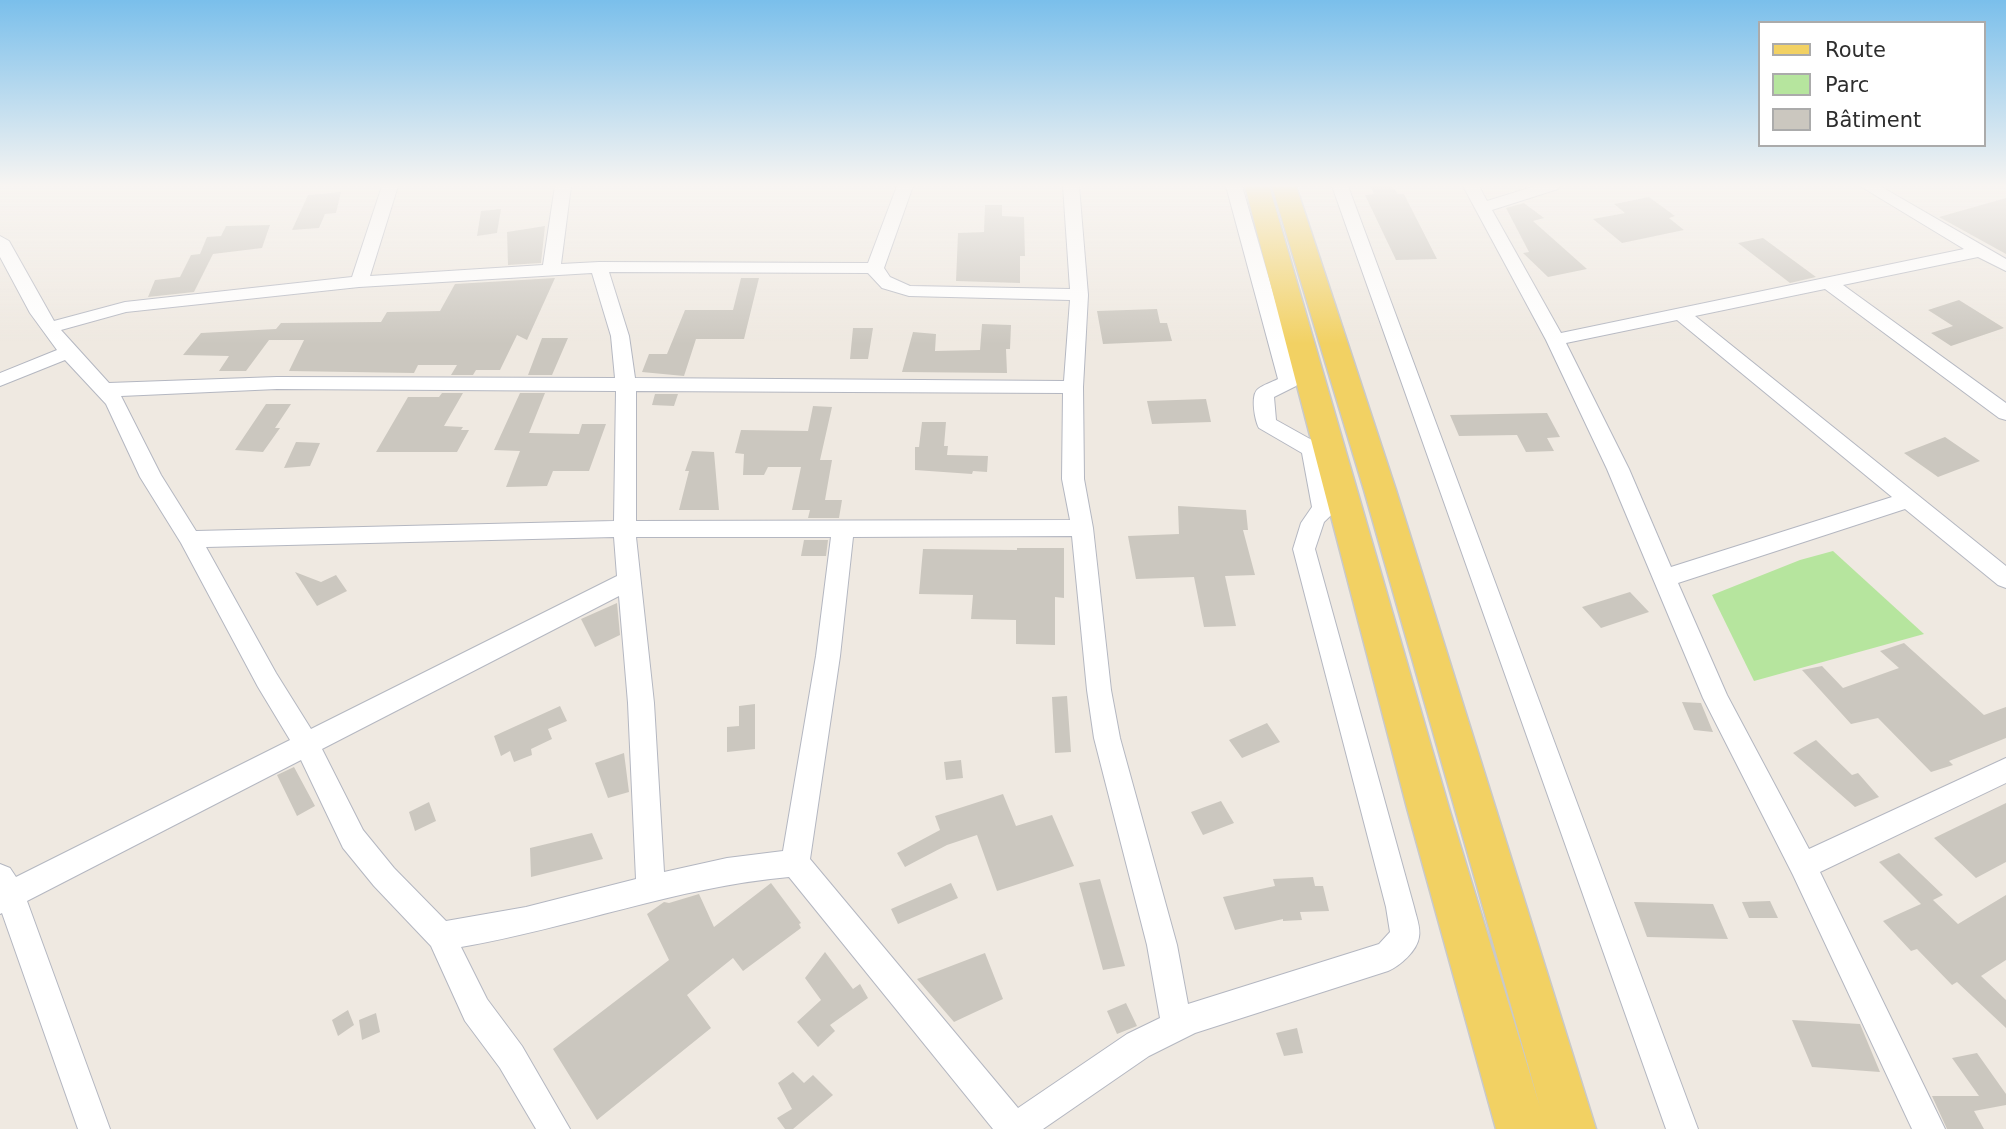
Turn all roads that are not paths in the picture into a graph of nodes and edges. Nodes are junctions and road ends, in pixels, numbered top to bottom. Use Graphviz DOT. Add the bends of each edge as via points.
graph roads {
  1 [pos="373,239"];
  2 [pos="555,239"];
  3 [pos="886,239"];
  4 [pos="1075,239"];
  5 [pos="1249,239"];
  6 [pos="1270,239"];
  7 [pos="1301,239"];
  8 [pos="1359,239"];
  9 [pos="1500,239"];
  10 [pos="1959,239"];
  11 [pos="0,241"];
  12 [pos="1980,251"];
  13 [pos="2006,266"];
  14 [pos="599,267"];
  15 [pos="875,268"];
  16 [pos="551,270"];
  17 [pos="359,282"];
  18 [pos="1830,284"];
  19 [pos="1079,295"];
  20 [pos="1681,314"];
  21 [pos="52,327"];
  22 [pos="1555,340"];
  23 [pos="68,352"];
  24 [pos="0,380"];
  25 [pos="626,386"];
  26 [pos="1073,387"];
  27 [pos="105,390"];
  28 [pos="2006,413"];
  29 [pos="1332,500"];
  30 [pos="1908,500"];
  31 [pos="625,528"];
  32 [pos="1082,528"];
  33 [pos="843,529"];
  34 [pos="190,539"];
  35 [pos="1665,578"];
  36 [pos="2006,579"];
  37 [pos="630,580"];
  38 [pos="306,743"];
  39 [pos="2006,770"];
  40 [pos="795,863"];
  41 [pos="1803,866"];
  42 [pos="651,886"];
  43 [pos="3,890"];
  44 [pos="441,936"];
  45 [pos="1177,1026"];
  46 [pos="94,1129"];
  47 [pos="554,1129"];
  48 [pos="1014,1129"];
  49 [pos="1521,1129"];
  50 [pos="1572,1129"];
  51 [pos="1682,1129"];
  52 [pos="1929,1129"];
  1 -- 17 [label="street"];
  2 -- 16 [label="street"];
  3 -- 15 [label="street"];
  4 -- 19 [label="street"];
  5 -- 29 [label="street" via="1289,382 1264,394 1266,423 1312,449"];
  6 -- 29 [label="main road"];
  7 -- 50 [label="main road"];
  8 -- 51 [label="street"];
  9 -- 22 [label="street"];
  10 -- 12 [label="street"];
  11 -- 21 [label="street" via="39,313"];
  12 -- 13 [label="street"];
  12 -- 18 [label="street"];
  14 -- 15 [label="street"];
  14 -- 16 [label="street"];
  14 -- 25 [label="street" via="620,336"];
  15 -- 19 [label="street" via="886,283 909,291"];
  16 -- 17 [label="street"];
  17 -- 21 [label="street" via="125,307"];
  18 -- 20 [label="street"];
  18 -- 28 [label="street"];
  19 -- 26 [label="street"];
  20 -- 22 [label="street"];
  20 -- 30 [label="street"];
  21 -- 23 [label="street"];
  22 -- 35 [label="street"];
  23 -- 24 [label="street"];
  23 -- 27 [label="street"];
  25 -- 26 [label="street"];
  25 -- 27 [label="street" via="277,383"];
  25 -- 31 [label="street"];
  26 -- 32 [label="street" via="1073,479"];
  27 -- 34 [label="street" via="167,506"];
  29 -- 45 [label="street" via="1311,525 1304,549 1405,936 1388,956"];
  29 -- 49 [label="main road"];
  30 -- 35 [label="street"];
  30 -- 36 [label="street"];
  31 -- 33 [label="street"];
  31 -- 34 [label="street"];
  31 -- 37 [label="street"];
  32 -- 33 [label="street"];
  32 -- 45 [label="street" via="1107,738 1149,891"];
  33 -- 40 [label="street"];
  34 -- 38 [label="street"];
  35 -- 41 [label="street" via="1716,698"];
  37 -- 38 [label="street"];
  37 -- 42 [label="street"];
  38 -- 43 [label="street"];
  38 -- 44 [label="street" via="353,839"];
  39 -- 41 [label="street"];
  40 -- 42 [label="street" via="752,865"];
  40 -- 48 [label="street"];
  41 -- 52 [label="street"];
  42 -- 44 [label="street" via="526,921"];
  43 -- 46 [label="street"];
  44 -- 47 [label="street" via="476,1010 511,1057"];
  45 -- 48 [label="street" via="1138,1045"];
}
